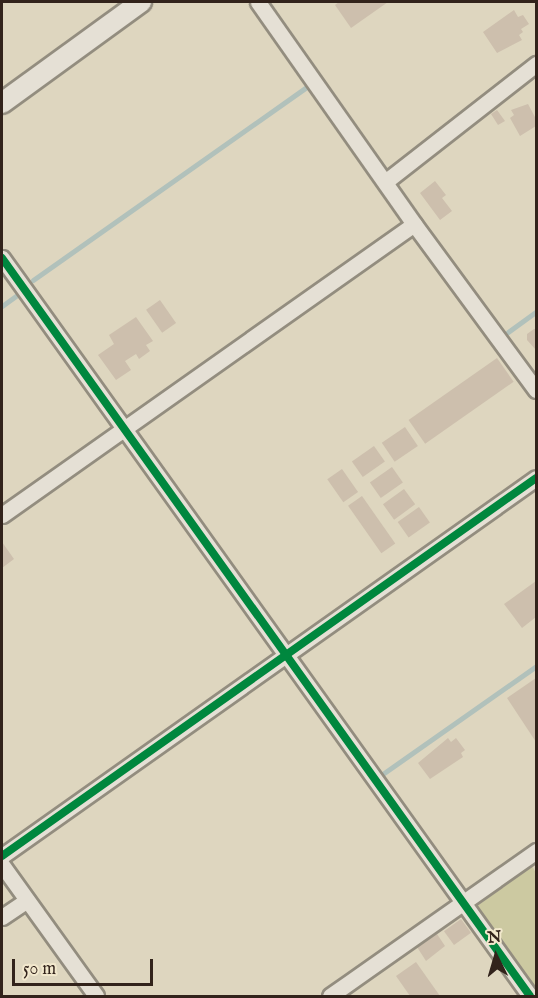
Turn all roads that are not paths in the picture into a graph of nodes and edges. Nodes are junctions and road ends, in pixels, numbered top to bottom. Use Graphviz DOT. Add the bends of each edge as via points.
graph roads {
  1 [pos="141,2"];
  2 [pos="258,2"];
  3 [pos="537,64"];
  4 [pos="2,103"];
  5 [pos="385,182"];
  6 [pos="414,224"];
  7 [pos="2,258"];
  8 [pos="537,390"];
  9 [pos="122,430"];
  10 [pos="537,478"];
  11 [pos="2,515"];
  12 [pos="285,655"];
  13 [pos="537,851"];
  14 [pos="2,856"];
  15 [pos="2,865"];
  16 [pos="27,900"];
  17 [pos="462,904"];
  18 [pos="2,917"];
  19 [pos="96,996"];
  20 [pos="330,996"];
  21 [pos="530,996"];
  1 -- 4 [label="street"];
  2 -- 5 [label="street"];
  3 -- 5 [label="street"];
  5 -- 6 [label="street"];
  6 -- 8 [label="street"];
  6 -- 9 [label="street"];
  7 -- 9 [label="street"];
  9 -- 11 [label="street"];
  9 -- 12 [label="street"];
  10 -- 12 [label="street"];
  12 -- 14 [label="street"];
  12 -- 17 [label="street"];
  13 -- 17 [label="street"];
  15 -- 16 [label="street"];
  16 -- 18 [label="street"];
  16 -- 19 [label="street"];
  17 -- 20 [label="street"];
  17 -- 21 [label="street"];
}
